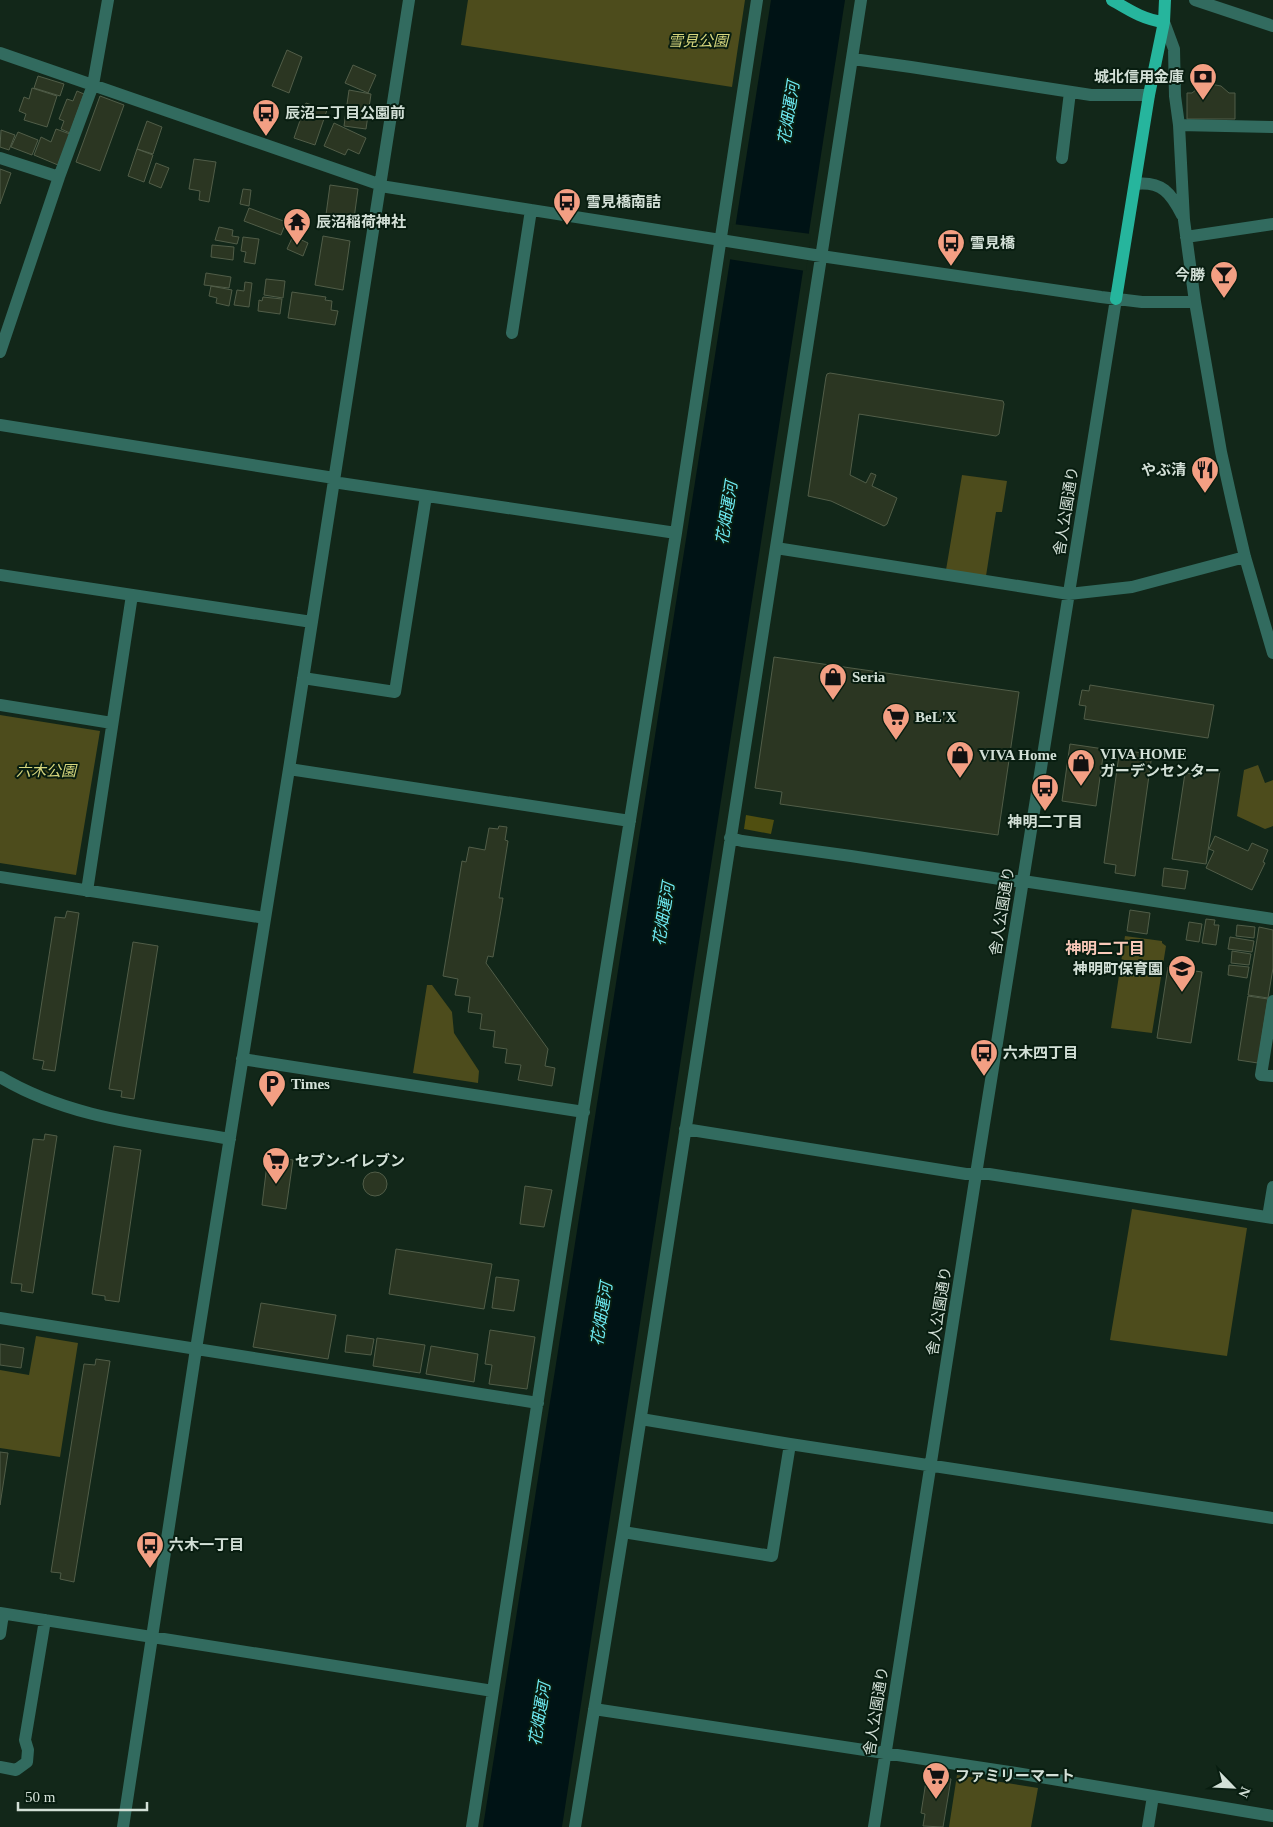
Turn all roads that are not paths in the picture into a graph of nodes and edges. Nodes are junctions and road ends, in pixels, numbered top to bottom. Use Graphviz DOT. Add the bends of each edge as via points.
graph roads {
  1 [pos="108,0"];
  2 [pos="409,0"];
  3 [pos="757,0"];
  4 [pos="861,0"];
  5 [pos="1112,0"];
  6 [pos="1165,0"];
  7 [pos="1195,0"];
  8 [pos="1164,22"];
  9 [pos="1273,26"];
  10 [pos="0,53"];
  11 [pos="853,59"];
  12 [pos="93,84"];
  13 [pos="1070,92"];
  14 [pos="1149,95"];
  15 [pos="1179,126"];
  16 [pos="1273,127"];
  17 [pos="0,158"];
  18 [pos="1062,158"];
  19 [pos="59,177"];
  20 [pos="1135,184"];
  21 [pos="380,185"];
  22 [pos="531,210"];
  23 [pos="1184,220"];
  24 [pos="1273,224"];
  25 [pos="1186,236"];
  26 [pos="723,240"];
  27 [pos="818,255"];
  28 [pos="1116,300"];
  29 [pos="1195,302"];
  30 [pos="512,333"];
  31 [pos="0,352"];
  32 [pos="0,425"];
  33 [pos="333,480"];
  34 [pos="426,496"];
  35 [pos="676,533"];
  36 [pos="776,548"];
  37 [pos="1245,557"];
  38 [pos="0,575"];
  39 [pos="1069,594"];
  40 [pos="132,595"];
  41 [pos="312,622"];
  42 [pos="1273,653"];
  43 [pos="303,678"];
  44 [pos="0,705"];
  45 [pos="112,723"];
  46 [pos="289,769"];
  47 [pos="630,821"];
  48 [pos="730,838"];
  49 [pos="0,877"];
  50 [pos="1023,881"];
  51 [pos="87,891"];
  52 [pos="265,918"];
  53 [pos="1273,919"];
  54 [pos="1273,1001"];
  55 [pos="242,1059"];
  56 [pos="1273,1076"];
  57 [pos="0,1077"];
  58 [pos="584,1112"];
  59 [pos="685,1130"];
  60 [pos="230,1139"];
  61 [pos="976,1174"];
  62 [pos="1273,1187"];
  63 [pos="1271,1218"];
  64 [pos="0,1318"];
  65 [pos="196,1349"];
  66 [pos="538,1403"];
  67 [pos="641,1419"];
  68 [pos="790,1444"];
  69 [pos="930,1466"];
  70 [pos="1273,1518"];
  71 [pos="623,1532"];
  72 [pos="2,1614"];
  73 [pos="45,1620"];
  74 [pos="0,1634"];
  75 [pos="152,1636"];
  76 [pos="493,1691"];
  77 [pos="594,1709"];
  78 [pos="886,1753"];
  79 [pos="0,1767"];
  80 [pos="1153,1796"];
  81 [pos="1273,1816"];
  82 [pos="123,1827"];
  83 [pos="472,1827"];
  84 [pos="575,1827"];
  85 [pos="874,1827"];
  86 [pos="1148,1827"];
  87 [pos="1271,1827"];
  1 -- 12 [label="street"];
  2 -- 21 [label="street"];
  3 -- 26 [label="street"];
  4 -- 11 [label="street"];
  5 -- 8 [label="main road" via="1151,21"];
  6 -- 8 [label="main road, 舎人公園通り"];
  7 -- 9 [label="street"];
  8 -- 14 [label="main road, 舎人公園通り"];
  8 -- 15 [label="street" via="1174,49"];
  10 -- 12 [label="street"];
  11 -- 13 [label="street"];
  11 -- 27 [label="street"];
  12 -- 19 [label="street"];
  12 -- 21 [label="street"];
  13 -- 14 [label="street"];
  13 -- 18 [label="street"];
  14 -- 20 [label="main road, 舎人公園通り"];
  15 -- 16 [label="street"];
  15 -- 23 [label="street"];
  17 -- 19 [label="street"];
  19 -- 31 [label="street"];
  20 -- 23 [label="street" via="1147,182 1158,185 1175,201"];
  20 -- 28 [label="main road, 舎人公園通り"];
  21 -- 22 [label="street"];
  21 -- 33 [label="street"];
  22 -- 26 [label="street"];
  22 -- 30 [label="street"];
  23 -- 25 [label="street"];
  24 -- 25 [label="street"];
  25 -- 29 [label="street"];
  26 -- 27 [label="street"];
  26 -- 35 [label="street"];
  27 -- 28 [label="street"];
  27 -- 36 [label="street"];
  28 -- 29 [label="street"];
  28 -- 39 [label="street, 舎人公園通り"];
  29 -- 37 [label="street" via="1221,452"];
  32 -- 33 [label="street"];
  33 -- 34 [label="street"];
  33 -- 41 [label="street"];
  34 -- 35 [label="street"];
  34 -- 43 [label="street" via="395,692"];
  35 -- 47 [label="street"];
  36 -- 39 [label="street"];
  36 -- 48 [label="street"];
  37 -- 39 [label="street" via="1132,587"];
  37 -- 42 [label="street"];
  38 -- 40 [label="street"];
  39 -- 50 [label="street, 舎人公園通り"];
  40 -- 41 [label="street"];
  40 -- 45 [label="street"];
  41 -- 43 [label="street"];
  43 -- 46 [label="street"];
  44 -- 45 [label="street"];
  45 -- 51 [label="street"];
  46 -- 47 [label="street"];
  46 -- 52 [label="street"];
  47 -- 58 [label="street"];
  48 -- 50 [label="street"];
  48 -- 59 [label="street"];
  49 -- 51 [label="street"];
  50 -- 53 [label="street"];
  50 -- 61 [label="street, 舎人公園通り"];
  51 -- 52 [label="street"];
  52 -- 55 [label="street"];
  54 -- 56 [label="street" via="1261,1075"];
  55 -- 58 [label="street"];
  55 -- 60 [label="street"];
  57 -- 60 [label="street" via="75,1110 122,1122"];
  58 -- 66 [label="street"];
  59 -- 61 [label="street"];
  59 -- 67 [label="street"];
  60 -- 65 [label="street"];
  61 -- 63 [label="street"];
  61 -- 69 [label="street, 舎人公園通り"];
  62 -- 63 [label="street"];
  64 -- 65 [label="street"];
  65 -- 66 [label="street"];
  65 -- 75 [label="street"];
  66 -- 76 [label="street"];
  67 -- 68 [label="street"];
  67 -- 71 [label="street"];
  68 -- 69 [label="street"];
  68 -- 71 [label="street" via="772,1556"];
  69 -- 70 [label="street"];
  69 -- 78 [label="street, 舎人公園通り"];
  71 -- 77 [label="street"];
  72 -- 73 [label="street"];
  72 -- 74 [label="street"];
  73 -- 75 [label="street"];
  73 -- 79 [label="street" via="25,1740 27,1762 16,1770"];
  75 -- 76 [label="street"];
  75 -- 82 [label="street"];
  76 -- 83 [label="street"];
  77 -- 78 [label="street"];
  77 -- 84 [label="street"];
  78 -- 80 [label="street"];
  78 -- 85 [label="street, 舎人公園通り"];
  80 -- 81 [label="street"];
  80 -- 86 [label="street"];
  81 -- 87 [label="street"];
}
